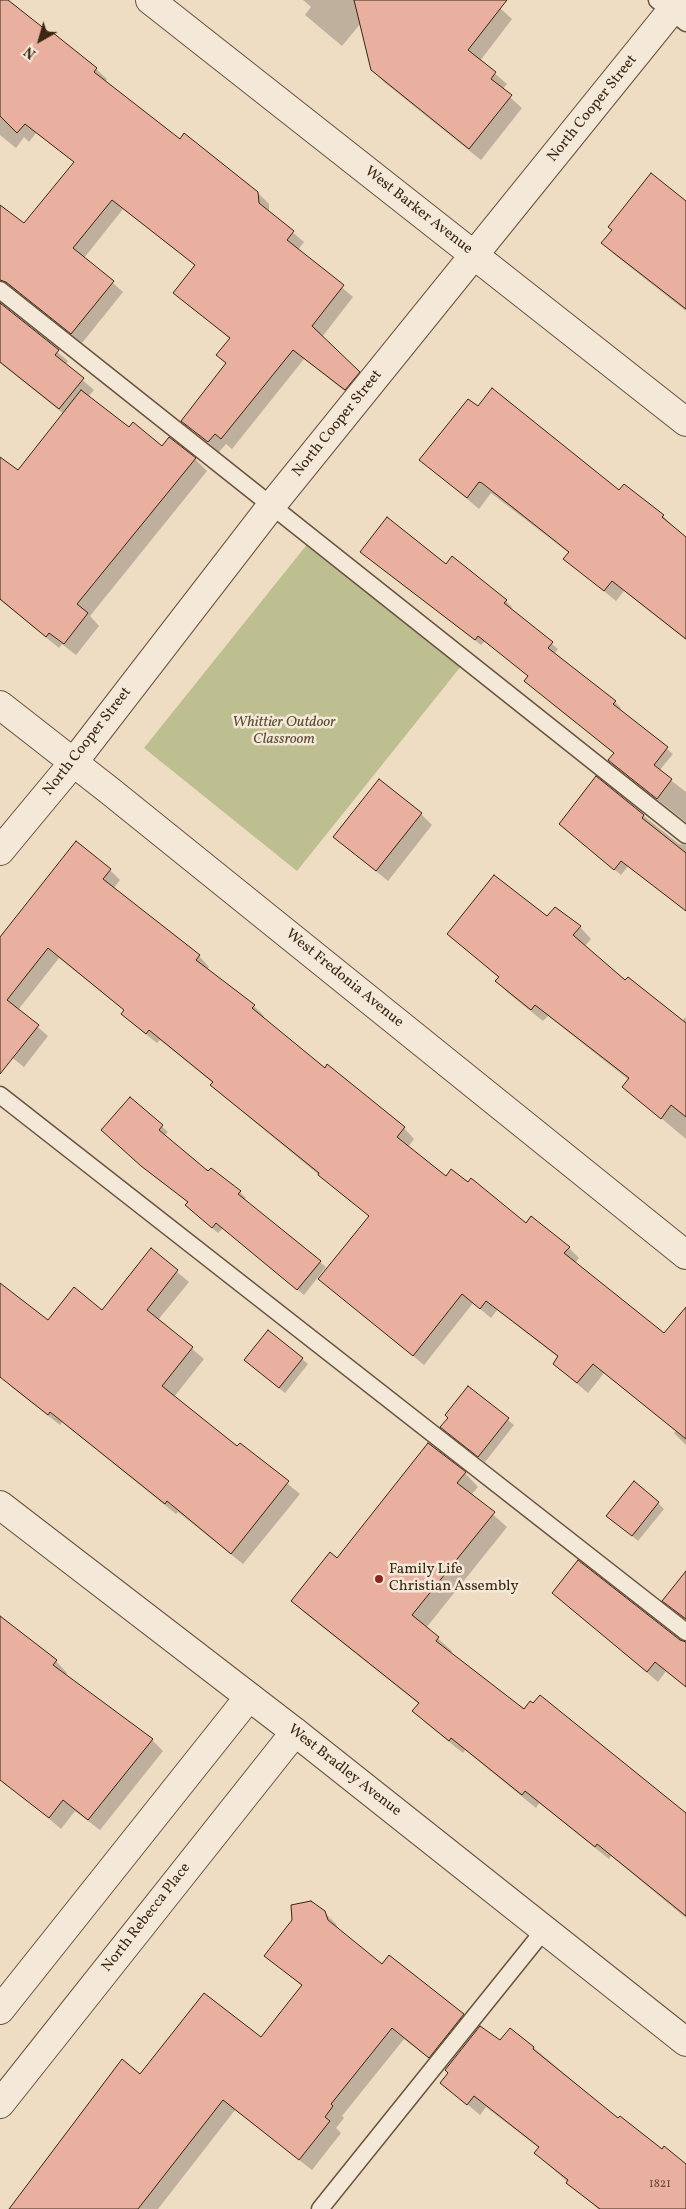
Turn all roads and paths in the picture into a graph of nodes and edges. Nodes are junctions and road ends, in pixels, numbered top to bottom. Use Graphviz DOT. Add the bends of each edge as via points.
graph roads {
  1 [pos="150,0"];
  2 [pos="674,8"];
  3 [pos="475,256"];
  4 [pos="0,290"];
  5 [pos="686,422"];
  6 [pos="272,505"];
  7 [pos="0,706"];
  8 [pos="72,763"];
  9 [pos="686,835"];
  10 [pos="0,851"];
  11 [pos="0,1095"];
  12 [pos="686,1255"];
  13 [pos="0,1505"];
  14 [pos="686,1632"];
  15 [pos="249,1697"];
  16 [pos="295,1732"];
  17 [pos="545,1928"];
  18 [pos="0,2010"];
  19 [pos="686,2042"];
  20 [pos="0,2104"];
  21 [pos="320,2209"];
  1 -- 3 [label="street, West Barker Avenue"];
  2 -- 3 [label="street, North Cooper Street"];
  3 -- 5 [label="street, West Barker Avenue"];
  3 -- 6 [label="street, North Cooper Street"];
  4 -- 6 [label="lane"];
  6 -- 8 [label="street, North Cooper Street"];
  6 -- 9 [label="lane"];
  7 -- 8 [label="street, West Fredonia Avenue"];
  8 -- 10 [label="street, North Cooper Street"];
  8 -- 12 [label="street, West Fredonia Avenue"];
  11 -- 14 [label="lane"];
  13 -- 15 [label="street, West Bradley Avenue"];
  15 -- 16 [label="street, West Bradley Avenue"];
  15 -- 18 [label="street"];
  16 -- 17 [label="street, West Bradley Avenue"];
  16 -- 20 [label="street, North Rebecca Place"];
  17 -- 19 [label="street, West Bradley Avenue"];
  17 -- 21 [label="lane"];
}
